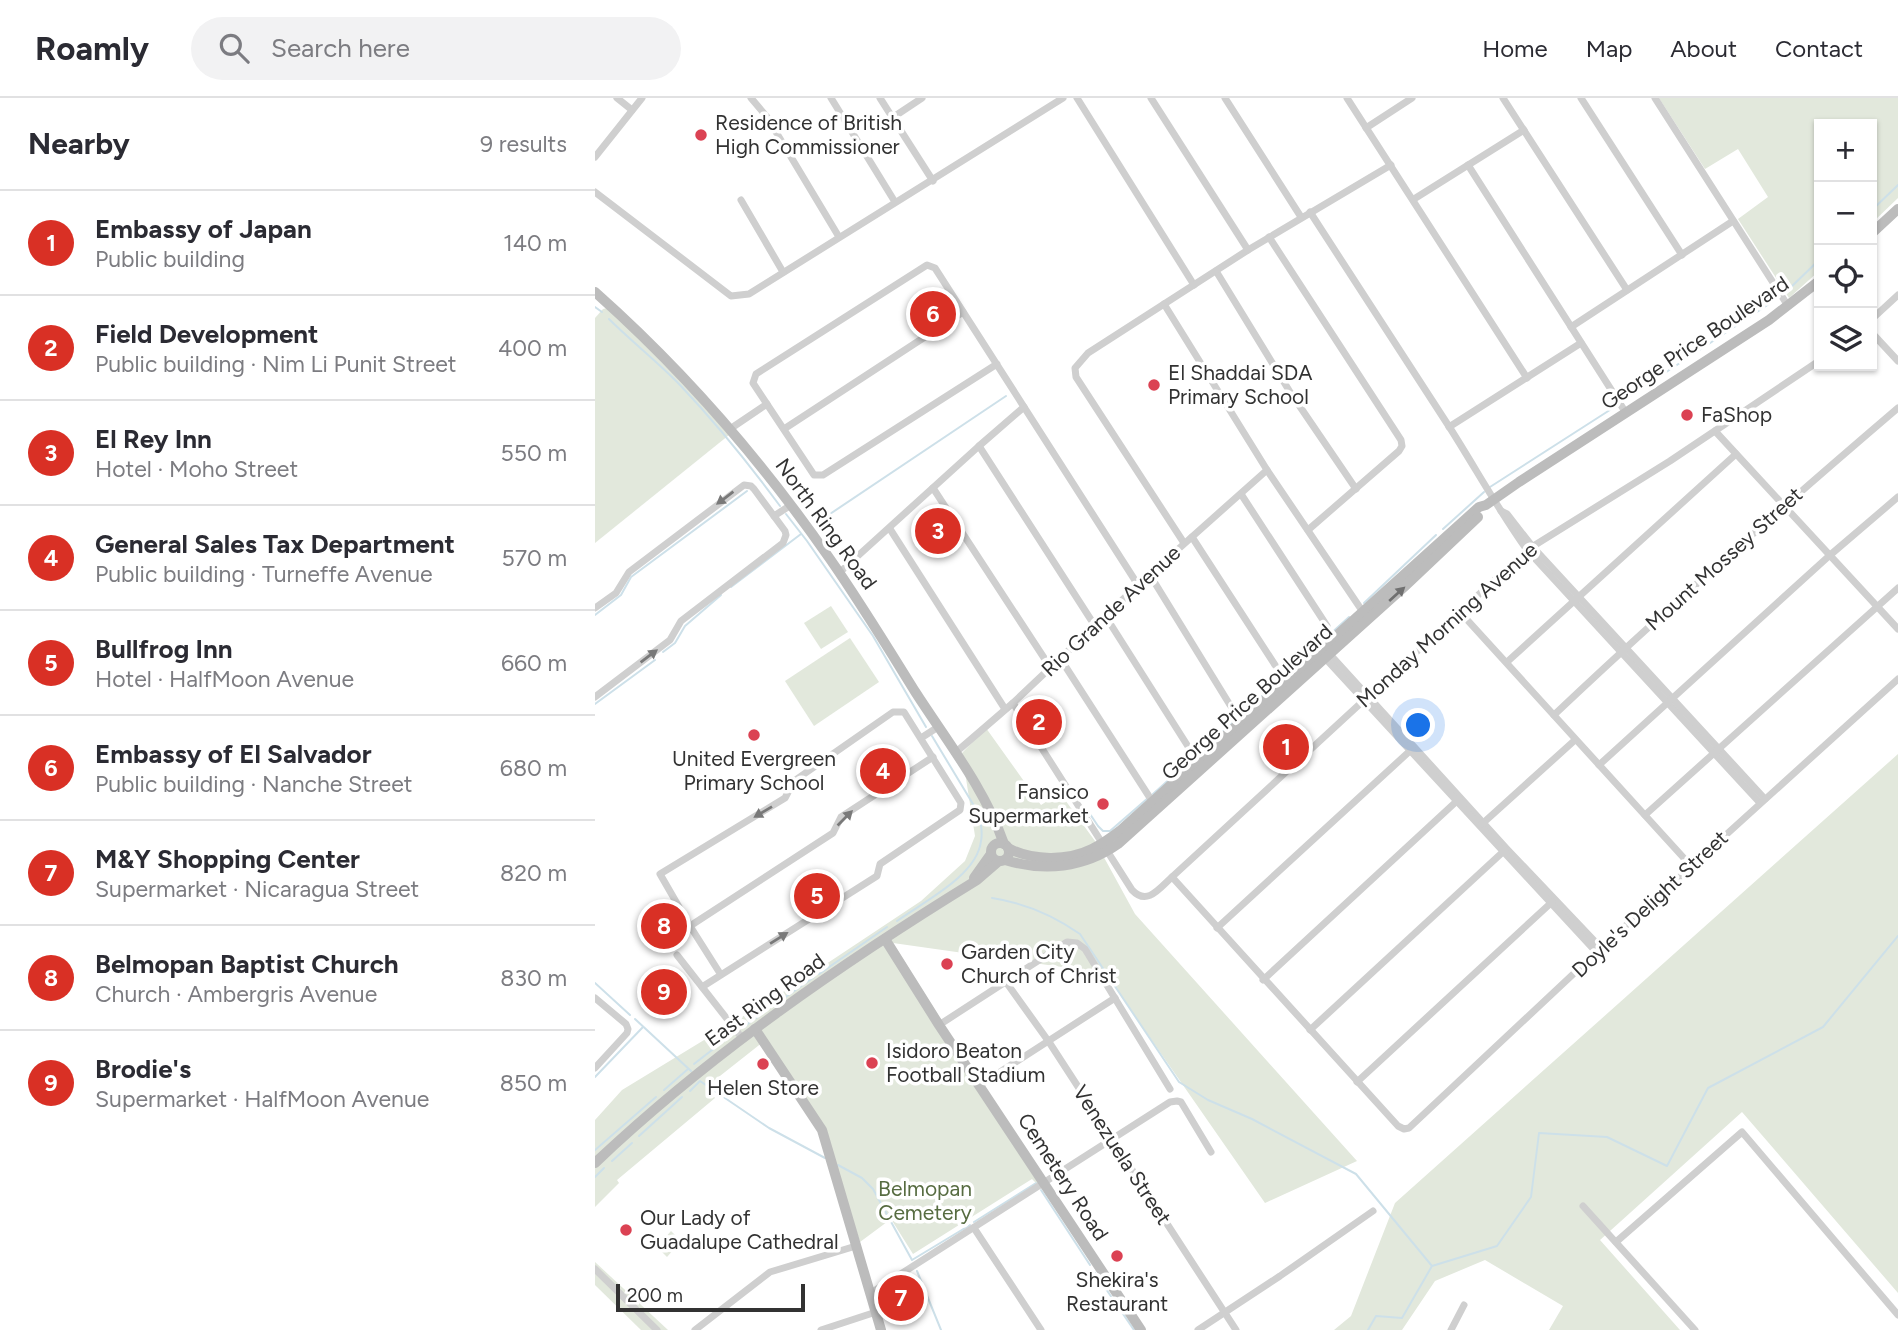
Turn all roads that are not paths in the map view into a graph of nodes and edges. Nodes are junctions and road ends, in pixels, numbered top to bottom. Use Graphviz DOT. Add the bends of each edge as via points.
graph roads {
  1 [pos="617,98"];
  2 [pos="642,98"];
  3 [pos="751,98"];
  4 [pos="831,98"];
  5 [pos="880,98"];
  6 [pos="922,98"];
  7 [pos="1063,98"];
  8 [pos="1077,98"];
  9 [pos="1151,98"];
  10 [pos="1226,98"];
  11 [pos="1347,98"];
  12 [pos="1412,98"];
  13 [pos="1503,98"];
  14 [pos="1581,98"];
  15 [pos="1655,98"];
  16 [pos="632,110"];
  17 [pos="892,118"];
  18 [pos="1366,128"];
  19 [pos="1524,130"];
  20 [pos="595,157"];
  21 [pos="1391,165"];
  22 [pos="1468,165"];
  23 [pos="933,181"];
  24 [pos="595,191"];
  25 [pos="1413,199"];
  26 [pos="741,200"];
  27 [pos="895,202"];
  28 [pos="1898,209"];
  29 [pos="1310,212"];
  30 [pos="1301,217"];
  31 [pos="1733,221"];
  32 [pos="1877,228"];
  33 [pos="839,237"];
  34 [pos="1269,237"];
  35 [pos="1248,250"];
  36 [pos="1682,255"];
  37 [pos="1216,271"];
  38 [pos="783,272"];
  39 [pos="1194,285"];
  40 [pos="1814,285"];
  41 [pos="1627,290"];
  42 [pos="595,292"];
  43 [pos="1898,295"];
  44 [pos="1164,304"];
  45 [pos="1788,306"];
  46 [pos="963,312"];
  47 [pos="1877,314"];
  48 [pos="1571,327"];
  49 [pos="1877,338"];
  50 [pos="1581,343"];
  51 [pos="1898,361"];
  52 [pos="997,363"];
  53 [pos="1814,364"];
  54 [pos="1527,378"];
  55 [pos="767,404"];
  56 [pos="1024,407"];
  57 [pos="1898,408"];
  58 [pos="1626,413"];
  59 [pos="1450,427"];
  60 [pos="730,429"];
  61 [pos="784,429"];
  62 [pos="1715,431"];
  63 [pos="979,446"];
  64 [pos="1736,454"];
  65 [pos="1267,470"];
  66 [pos="933,488"];
  67 [pos="1356,489"];
  68 [pos="1241,494"];
  69 [pos="1898,497"];
  70 [pos="1490,502"];
  71 [pos="791,505"];
  72 [pos="1783,506"];
  73 [pos="774,516"];
  74 [pos="890,528"];
  75 [pos="1308,530"];
  76 [pos="1192,537"];
  77 [pos="1184,544"];
  78 [pos="1530,548"];
  79 [pos="1829,556"];
  80 [pos="839,573"];
  81 [pos="1150,575"];
  82 [pos="1138,585"];
  83 [pos="1898,588"];
  84 [pos="1576,598"];
  85 [pos="1877,606"];
  86 [pos="595,608"];
  87 [pos="1460,612"];
  88 [pos="1366,615"];
  89 [pos="1105,617"];
  90 [pos="1095,626"];
  91 [pos="1327,626"];
  92 [pos="1898,629"];
  93 [pos="1623,650"];
  94 [pos="1324,652"];
  95 [pos="1060,658"];
  96 [pos="1507,662"];
  97 [pos="1275,665"];
  98 [pos="1050,667"];
  99 [pos="1898,680"];
  100 [pos="595,697"];
  101 [pos="1366,698"];
  102 [pos="1669,700"];
  103 [pos="1013,703"];
  104 [pos="1230,705"];
  105 [pos="1005,709"];
  106 [pos="1554,715"];
  107 [pos="938,727"];
  108 [pos="1234,734"];
  109 [pos="921,738"];
  110 [pos="1575,740"];
  111 [pos="1412,749"];
  112 [pos="1716,751"];
  113 [pos="955,753"];
  114 [pos="933,757"];
  115 [pos="1196,759"];
  116 [pos="1599,765"];
  117 [pos="1458,800"];
  118 [pos="1152,801"];
  119 [pos="1762,801"];
  120 [pos="988,808"];
  121 [pos="1646,815"];
  122 [pos="1481,824"];
  123 [pos="1006,846"];
  124 [pos="1105,847"];
  125 [pos="1505,851"];
  126 [pos="997,855"];
  127 [pos="1057,862"];
  128 [pos="1692,867"];
  129 [pos="1172,877"];
  130 [pos="1553,902"];
  131 [pos="690,926"];
  132 [pos="1217,928"];
  133 [pos="885,939"];
  134 [pos="1599,951"];
  135 [pos="677,955"];
  136 [pos="721,975"];
  137 [pos="1263,980"];
  138 [pos="1006,982"];
  139 [pos="702,987"];
  140 [pos="595,998"];
  141 [pos="1115,999"];
  142 [pos="939,1025"];
  143 [pos="755,1028"];
  144 [pos="1310,1030"];
  145 [pos="742,1038"];
  146 [pos="1049,1042"];
  147 [pos="595,1068"];
  148 [pos="1357,1082"];
  149 [pos="980,1086"];
  150 [pos="1170,1089"];
  151 [pos="1112,1139"];
  152 [pos="1211,1152"];
  153 [pos="595,1163"];
  154 [pos="1045,1183"];
  155 [pos="1583,1206"];
  156 [pos="1373,1211"];
  157 [pos="974,1228"];
  158 [pos="1616,1242"];
  159 [pos="856,1246"];
  160 [pos="595,1269"];
  161 [pos="870,1293"];
  162 [pos="1464,1305"];
  163 [pos="876,1312"];
  164 [pos="1225,1313"];
  165 [pos="1898,1315"];
  166 [pos="657,1330"];
  167 [pos="695,1330"];
  168 [pos="821,1330"];
  169 [pos="881,1330"];
  170 [pos="1041,1330"];
  171 [pos="1141,1330"];
  172 [pos="1198,1330"];
  173 [pos="1236,1330"];
  174 [pos="1451,1330"];
  175 [pos="1695,1330"];
  1 -- 16 [label="street"];
  2 -- 16 [label="street"];
  3 -- 33 [label="street"];
  4 -- 27 [label="street"];
  5 -- 17 [label="street"];
  6 -- 17 [label="street"];
  7 -- 23 [label="street"];
  8 -- 39 [label="street"];
  9 -- 35 [label="street"];
  10 -- 30 [label="street"];
  11 -- 18 [label="street"];
  12 -- 18 [label="street"];
  13 -- 19 [label="street"];
  14 -- 36 [label="street"];
  15 -- 31 [label="street"];
  16 -- 20 [label="street"];
  17 -- 23 [label="street"];
  18 -- 21 [label="street"];
  19 -- 22 [label="street"];
  19 -- 41 [label="street"];
  21 -- 25 [label="street"];
  21 -- 29 [label="street"];
  22 -- 25 [label="street"];
  22 -- 48 [label="street"];
  23 -- 27 [label="street"];
  24 -- 38 [label="street" via="731,296 749,295"];
  25 -- 54 [label="street"];
  26 -- 38 [label="street"];
  27 -- 33 [label="street"];
  28 -- 32 [label="main road"];
  29 -- 30 [label="street"];
  29 -- 59 [label="street"];
  30 -- 34 [label="street"];
  31 -- 36 [label="street"];
  31 -- 45 [label="street"];
  33 -- 38 [label="street"];
  34 -- 35 [label="street"];
  34 -- 67 [label="street" via="1401,440 1399,451"];
  35 -- 37 [label="street"];
  36 -- 41 [label="street"];
  37 -- 39 [label="street"];
  37 -- 67 [label="street"];
  39 -- 44 [label="street"];
  40 -- 45 [label="main road, George Price Boulevard"];
  41 -- 48 [label="street"];
  42 -- 60 [label="main road, North Ring Road" via="671,364"];
  43 -- 47 [label="street"];
  44 -- 65 [label="street"];
  44 -- 77 [label="street" via="1088,353 1075,368 1076,377"];
  45 -- 58 [label="main road, George Price Boulevard"];
  46 -- 52 [label="street"];
  46 -- 55 [label="street" via="935,268 927,265 756,374 753,383"];
  46 -- 61 [label="street"];
  48 -- 50 [label="street"];
  49 -- 51 [label="street"];
  50 -- 54 [label="street"];
  50 -- 58 [label="street"];
  52 -- 56 [label="street"];
  52 -- 61 [label="street" via="823,475 814,475"];
  53 -- 62 [label="street, Monday Morning Avenue"];
  54 -- 59 [label="street"];
  55 -- 60 [label="street"];
  55 -- 61 [label="street"];
  56 -- 63 [label="street"];
  56 -- 82 [label="street"];
  57 -- 72 [label="street, Mount Mossey Street"];
  58 -- 70 [label="main road, George Price Boulevard"];
  59 -- 70 [label="street"];
  60 -- 71 [label="main road, North Ring Road"];
  62 -- 64 [label="street"];
  62 -- 78 [label="street, Monday Morning Avenue"];
  63 -- 66 [label="street"];
  63 -- 90 [label="street"];
  64 -- 72 [label="street"];
  64 -- 84 [label="street"];
  65 -- 68 [label="street, Rio Grande Avenue"];
  65 -- 75 [label="street"];
  66 -- 74 [label="street"];
  66 -- 98 [label="street"];
  67 -- 75 [label="street"];
  68 -- 76 [label="street, Rio Grande Avenue"];
  68 -- 91 [label="street"];
  69 -- 79 [label="street"];
  70 -- 78 [label="street"];
  70 -- 88 [label="main road, George Price Boulevard" via="1479,507"];
  71 -- 73 [label="street"];
  71 -- 80 [label="main road, North Ring Road"];
  72 -- 79 [label="street"];
  72 -- 93 [label="street, Mount Mossey Street"];
  73 -- 86 [label="street, one-way" via="754,489 744,485 629,572 616,593"];
  100 -- 73 [label="street, one-way" via="670,640 681,621 783,543 785,531"];
  74 -- 80 [label="street"];
  74 -- 105 [label="street"];
  75 -- 88 [label="street"];
  76 -- 77 [label="street, Rio Grande Avenue"];
  76 -- 97 [label="street"];
  77 -- 81 [label="street, Rio Grande Avenue"];
  78 -- 84 [label="street"];
  78 -- 87 [label="street, Monday Morning Avenue"];
  79 -- 85 [label="street"];
  79 -- 102 [label="street"];
  80 -- 107 [label="main road, North Ring Road"];
  81 -- 82 [label="street, Rio Grande Avenue"];
  81 -- 104 [label="street"];
  82 -- 89 [label="street, Rio Grande Avenue"];
  83 -- 85 [label="street"];
  84 -- 93 [label="street"];
  84 -- 96 [label="street"];
  85 -- 92 [label="street"];
  85 -- 112 [label="street"];
  87 -- 96 [label="street"];
  87 -- 101 [label="street, Monday Morning Avenue"];
  88 -- 94 [label="main road, George Price Boulevard"];
  89 -- 90 [label="street, Rio Grande Avenue"];
  89 -- 115 [label="street"];
  90 -- 95 [label="street, Rio Grande Avenue"];
  93 -- 102 [label="street"];
  93 -- 106 [label="street, Mount Mossey Street"];
  94 -- 101 [label="street"];
  94 -- 108 [label="main road, George Price Boulevard"];
  95 -- 98 [label="street, Rio Grande Avenue"];
  95 -- 118 [label="street"];
  96 -- 106 [label="street"];
  98 -- 103 [label="street, Rio Grande Avenue"];
  99 -- 119 [label="street, Doyle's Delight Street"];
  101 -- 111 [label="street"];
  101 -- 129 [label="street, Monday Morning Avenue"];
  102 -- 112 [label="street"];
  102 -- 116 [label="street"];
  103 -- 105 [label="street, Rio Grande Avenue"];
  103 -- 124 [label="street"];
  105 -- 113 [label="street, Rio Grande Avenue"];
  106 -- 110 [label="street"];
  107 -- 109 [label="street"];
  107 -- 113 [label="main road, North Ring Road"];
  108 -- 118 [label="main road, George Price Boulevard"];
  108 -- 124 [label="main road, George Price Boulevard"];
  109 -- 114 [label="street"];
  109 -- 131 [label="street, one-way" via="904,712 893,712 794,781 785,798 660,874"];
  110 -- 116 [label="street"];
  110 -- 122 [label="street"];
  111 -- 117 [label="street"];
  111 -- 132 [label="street"];
  112 -- 119 [label="street"];
  112 -- 121 [label="street"];
  113 -- 120 [label="main road, North Ring Road"];
  131 -- 114 [label="street, one-way" via="833,833 841,817"];
  136 -- 114 [label="street, one-way" via="877,876 880,864 960,810 961,803"];
  116 -- 121 [label="street"];
  117 -- 122 [label="street"];
  117 -- 137 [label="street"];
  118 -- 124 [label="main road, George Price Boulevard"];
  119 -- 128 [label="street, Doyle's Delight Street"];
  120 -- 123 [label="main road, North Ring Road"];
  120 -- 126 [label="main road, North Ring Road"];
  121 -- 128 [label="street"];
  122 -- 125 [label="street"];
  123 -- 126 [label="main road" via="1009,855"];
  123 -- 126 [label="main road, George Price Boulevard" via="998,842"];
  123 -- 127 [label="main road, George Price Boulevard"];
  124 -- 127 [label="main road, George Price Boulevard"];
  124 -- 129 [label="street, Monday Morning Avenue" via="1138,895 1147,898"];
  125 -- 130 [label="street"];
  125 -- 144 [label="street"];
  126 -- 127 [label="main road, George Price Boulevard" via="1029,865"];
  126 -- 133 [label="main road, East Ring Road" via="969,885"];
  128 -- 134 [label="street, Doyle's Delight Street"];
  129 -- 132 [label="street"];
  130 -- 134 [label="street"];
  130 -- 148 [label="street"];
  131 -- 136 [label="street"];
  132 -- 137 [label="street"];
  133 -- 142 [label="main road, Cemetery Road"];
  133 -- 143 [label="main road, East Ring Road"];
  134 -- 148 [label="street, Doyle's Delight Street" via="1409,1128 1398,1126"];
  135 -- 139 [label="street"];
  136 -- 139 [label="street"];
  137 -- 144 [label="street"];
  138 -- 141 [label="street" via="1067,942 1077,943"];
  138 -- 142 [label="street"];
  138 -- 146 [label="street, Venezuela Street"];
  139 -- 145 [label="street"];
  140 -- 147 [label="street" via="628,1029"];
  141 -- 146 [label="street"];
  141 -- 150 [label="street"];
  142 -- 149 [label="main road, Cemetery Road"];
  143 -- 145 [label="main road, East Ring Road"];
  143 -- 159 [label="main road" via="822,1130"];
  144 -- 148 [label="street"];
  145 -- 153 [label="main road, East Ring Road"];
  146 -- 149 [label="street"];
  146 -- 151 [label="street, Venezuela Street"];
  149 -- 154 [label="main road, Cemetery Road"];
  151 -- 152 [label="street" via="1177,1101"];
  151 -- 154 [label="street"];
  151 -- 164 [label="street, Venezuela Street"];
  154 -- 157 [label="street"];
  154 -- 171 [label="main road, Cemetery Road"];
  155 -- 158 [label="street"];
  156 -- 164 [label="street"];
  157 -- 161 [label="street"];
  157 -- 170 [label="street"];
  158 -- 165 [label="street" via="1742,1132"];
  158 -- 175 [label="street"];
  159 -- 161 [label="main road"];
  159 -- 167 [label="street" via="769,1272"];
  160 -- 166 [label="street"];
  161 -- 163 [label="main road"];
  162 -- 174 [label="street"];
  163 -- 168 [label="street"];
  163 -- 169 [label="main road"];
  164 -- 172 [label="street"];
  164 -- 173 [label="street, Venezuela Street"];
}
